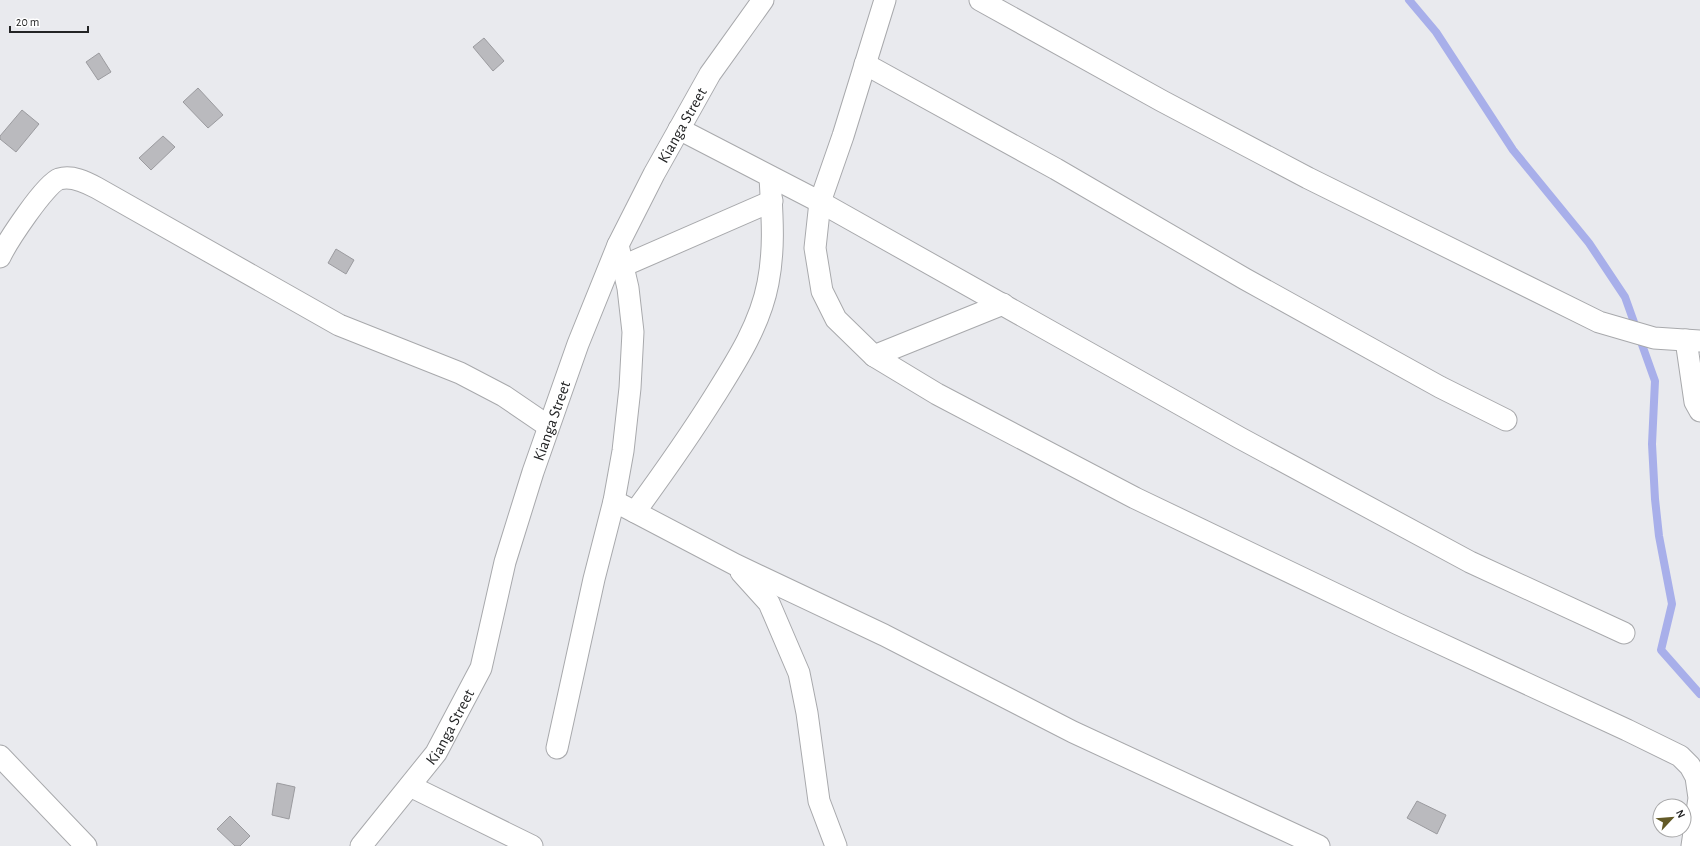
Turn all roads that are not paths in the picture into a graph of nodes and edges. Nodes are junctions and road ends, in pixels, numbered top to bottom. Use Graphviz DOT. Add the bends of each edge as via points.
graph roads {
  1 [pos="763,0"];
  2 [pos="885,0"];
  3 [pos="980,0"];
  4 [pos="865,64"];
  5 [pos="679,129"];
  6 [pos="770,177"];
  7 [pos="772,201"];
  8 [pos="820,202"];
  9 [pos="618,245"];
  10 [pos="0,257"];
  11 [pos="623,266"];
  12 [pos="1003,304"];
  13 [pos="1693,341"];
  14 [pos="874,356"];
  15 [pos="1700,411"];
  16 [pos="1506,420"];
  17 [pos="548,426"];
  18 [pos="614,501"];
  19 [pos="635,512"];
  20 [pos="736,565"];
  21 [pos="1624,633"];
  22 [pos="557,748"];
  23 [pos="0,756"];
  24 [pos="410,786"];
  25 [pos="85,845"];
  26 [pos="361,846"];
  27 [pos="532,846"];
  28 [pos="836,846"];
  29 [pos="1319,846"];
  30 [pos="1692,846"];
  1 -- 5 [label="street, Kianga Street" via="710,74"];
  2 -- 4 [label="street"];
  3 -- 13 [label="street" via="1308,178 1599,322 1654,338"];
  4 -- 8 [label="street"];
  4 -- 16 [label="street" via="1056,169 1245,279 1433,383"];
  5 -- 6 [label="street"];
  5 -- 9 [label="street, Kianga Street"];
  6 -- 7 [label="street"];
  6 -- 8 [label="street"];
  7 -- 11 [label="street"];
  7 -- 19 [label="street" via="774,239 768,284 754,329 682,447"];
  8 -- 12 [label="street"];
  8 -- 14 [label="street" via="815,248 822,291 836,319"];
  9 -- 11 [label="street"];
  9 -- 17 [label="street, Kianga Street"];
  10 -- 17 [label="street" via="44,192 59,179 78,179 339,325 460,373 504,396"];
  11 -- 18 [label="street" via="633,332 625,435"];
  12 -- 14 [label="street"];
  12 -- 21 [label="street" via="1240,438 1470,562"];
  13 -- 15 [label="street" via="1695,402"];
  14 -- 30 [label="street" via="937,394 1135,498 1680,756 1696,777 1699,798"];
  17 -- 24 [label="street, Kianga Street" via="505,562 480,668 436,753"];
  18 -- 19 [label="street"];
  18 -- 22 [label="street"];
  19 -- 20 [label="street"];
  20 -- 28 [label="street" via="769,603 799,673 819,801"];
  20 -- 29 [label="street" via="884,635 1073,732"];
  23 -- 25 [label="street"];
  24 -- 26 [label="street, Kianga Street"];
  24 -- 27 [label="street"];
}
